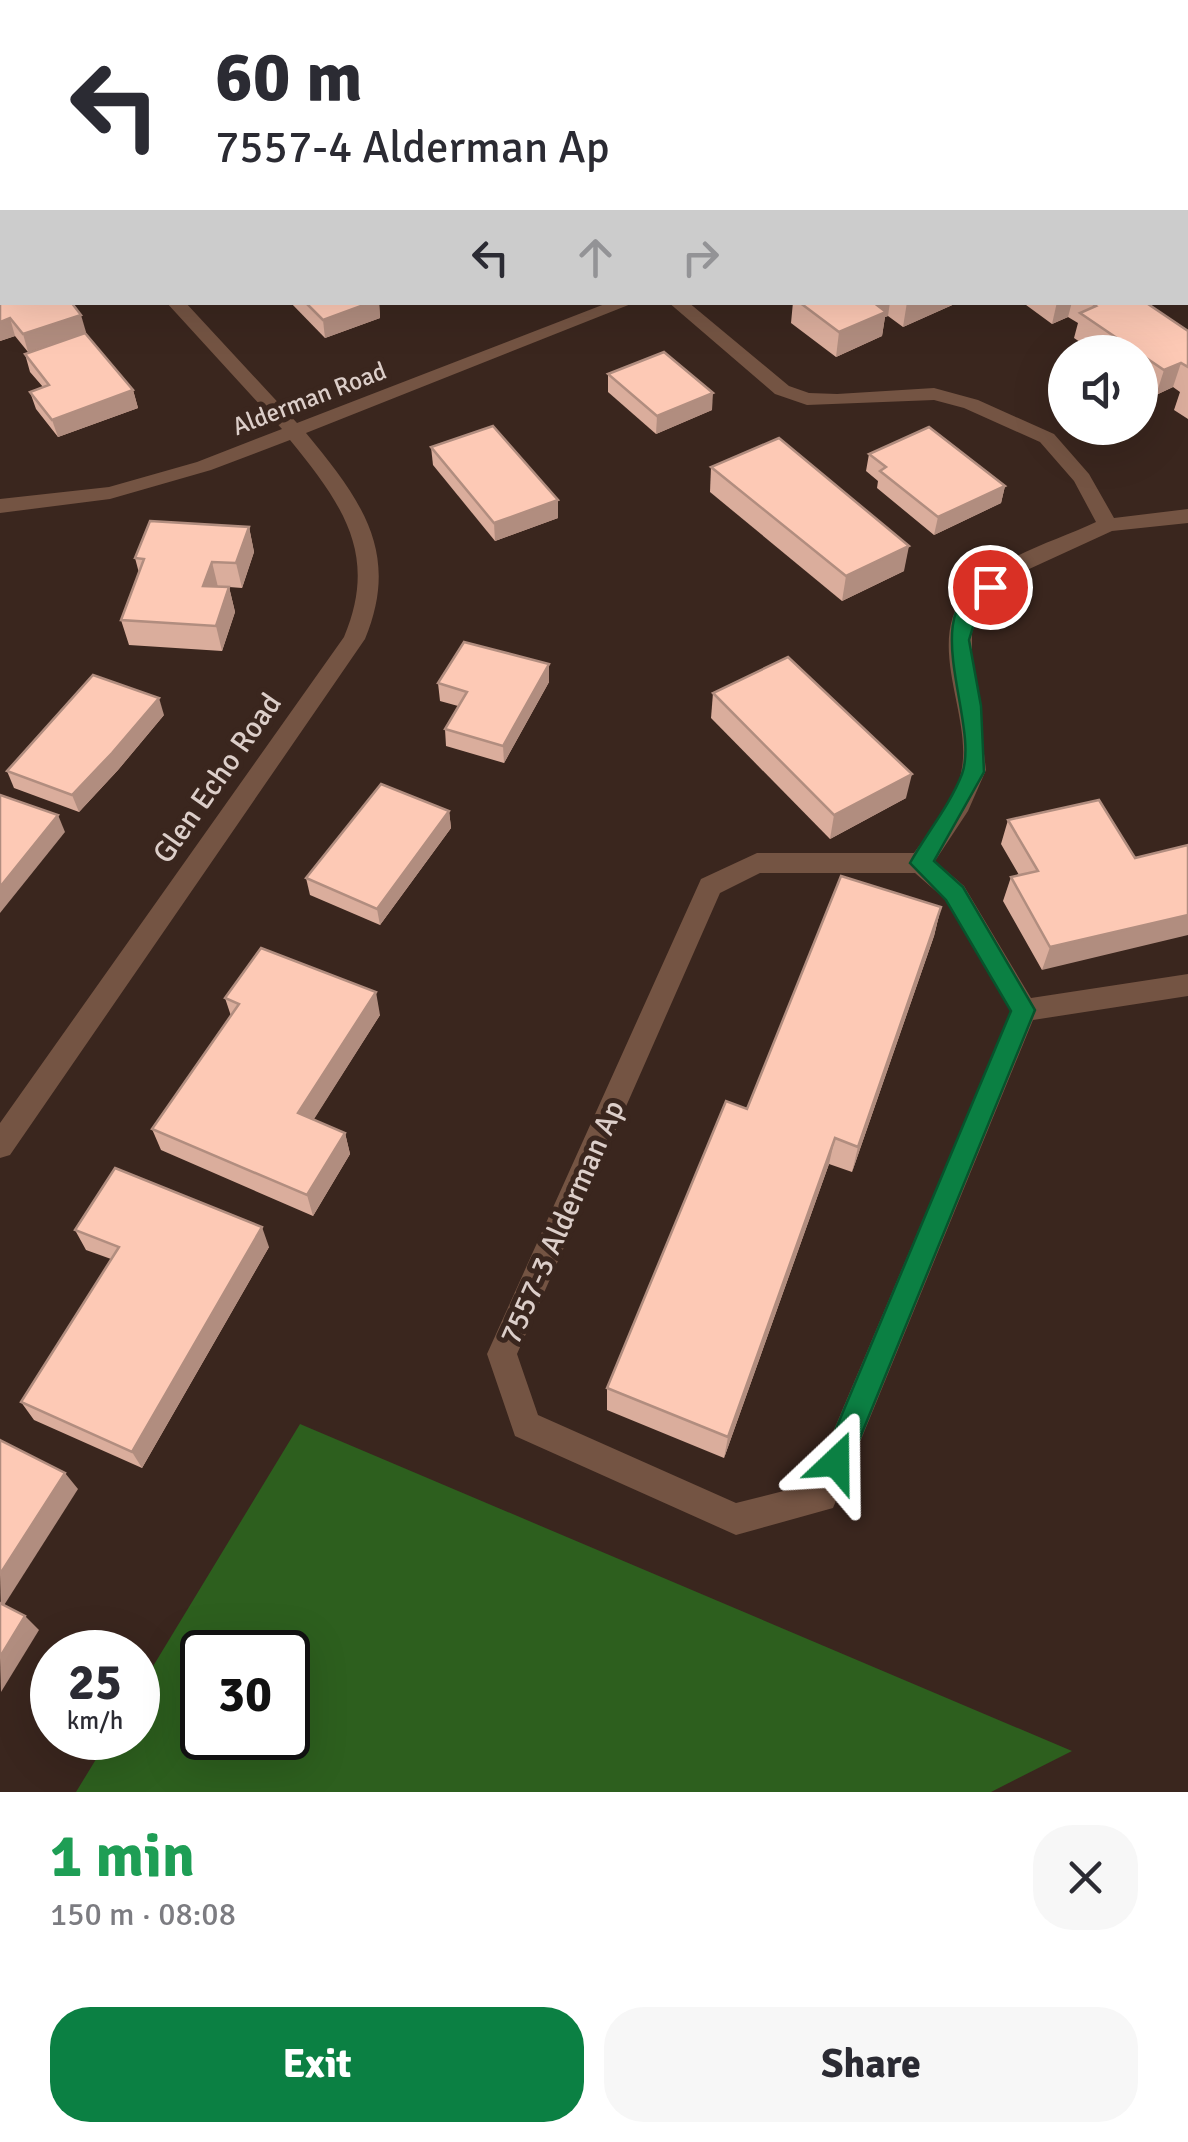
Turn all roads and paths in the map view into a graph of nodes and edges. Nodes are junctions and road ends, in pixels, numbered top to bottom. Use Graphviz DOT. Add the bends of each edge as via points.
graph roads {
  1 [pos="178,305"];
  2 [pos="619,305"];
  3 [pos="681,305"];
  4 [pos="292,432"];
  5 [pos="0,506"];
  6 [pos="1188,516"];
  7 [pos="1108,525"];
  8 [pos="922,863"];
  9 [pos="1188,985"];
  10 [pos="1024,1010"];
  11 [pos="0,1146"];
  1 -- 4 [label="street, Glen Echo Road"];
  2 -- 4 [label="street, Alderman Road"];
  3 -- 7 [label="street" via="782,390 837,400 934,394 1046,438 1082,478"];
  4 -- 5 [label="street, Alderman Road" via="110,492"];
  4 -- 11 [label="street, Glen Echo Road" via="355,516 370,561 365,612 342,656"];
  6 -- 7 [label="street"];
  7 -- 8 [label="street" via="1008,573 972,600 959,640 974,772"];
  8 -- 10 [label="street" via="954,893"];
  8 -- 10 [label="street, 7557-3 Alderman Ap" via="757,863 710,886 502,1354 526,1425 736,1519 822,1497"];
  9 -- 10 [label="street"];
}
